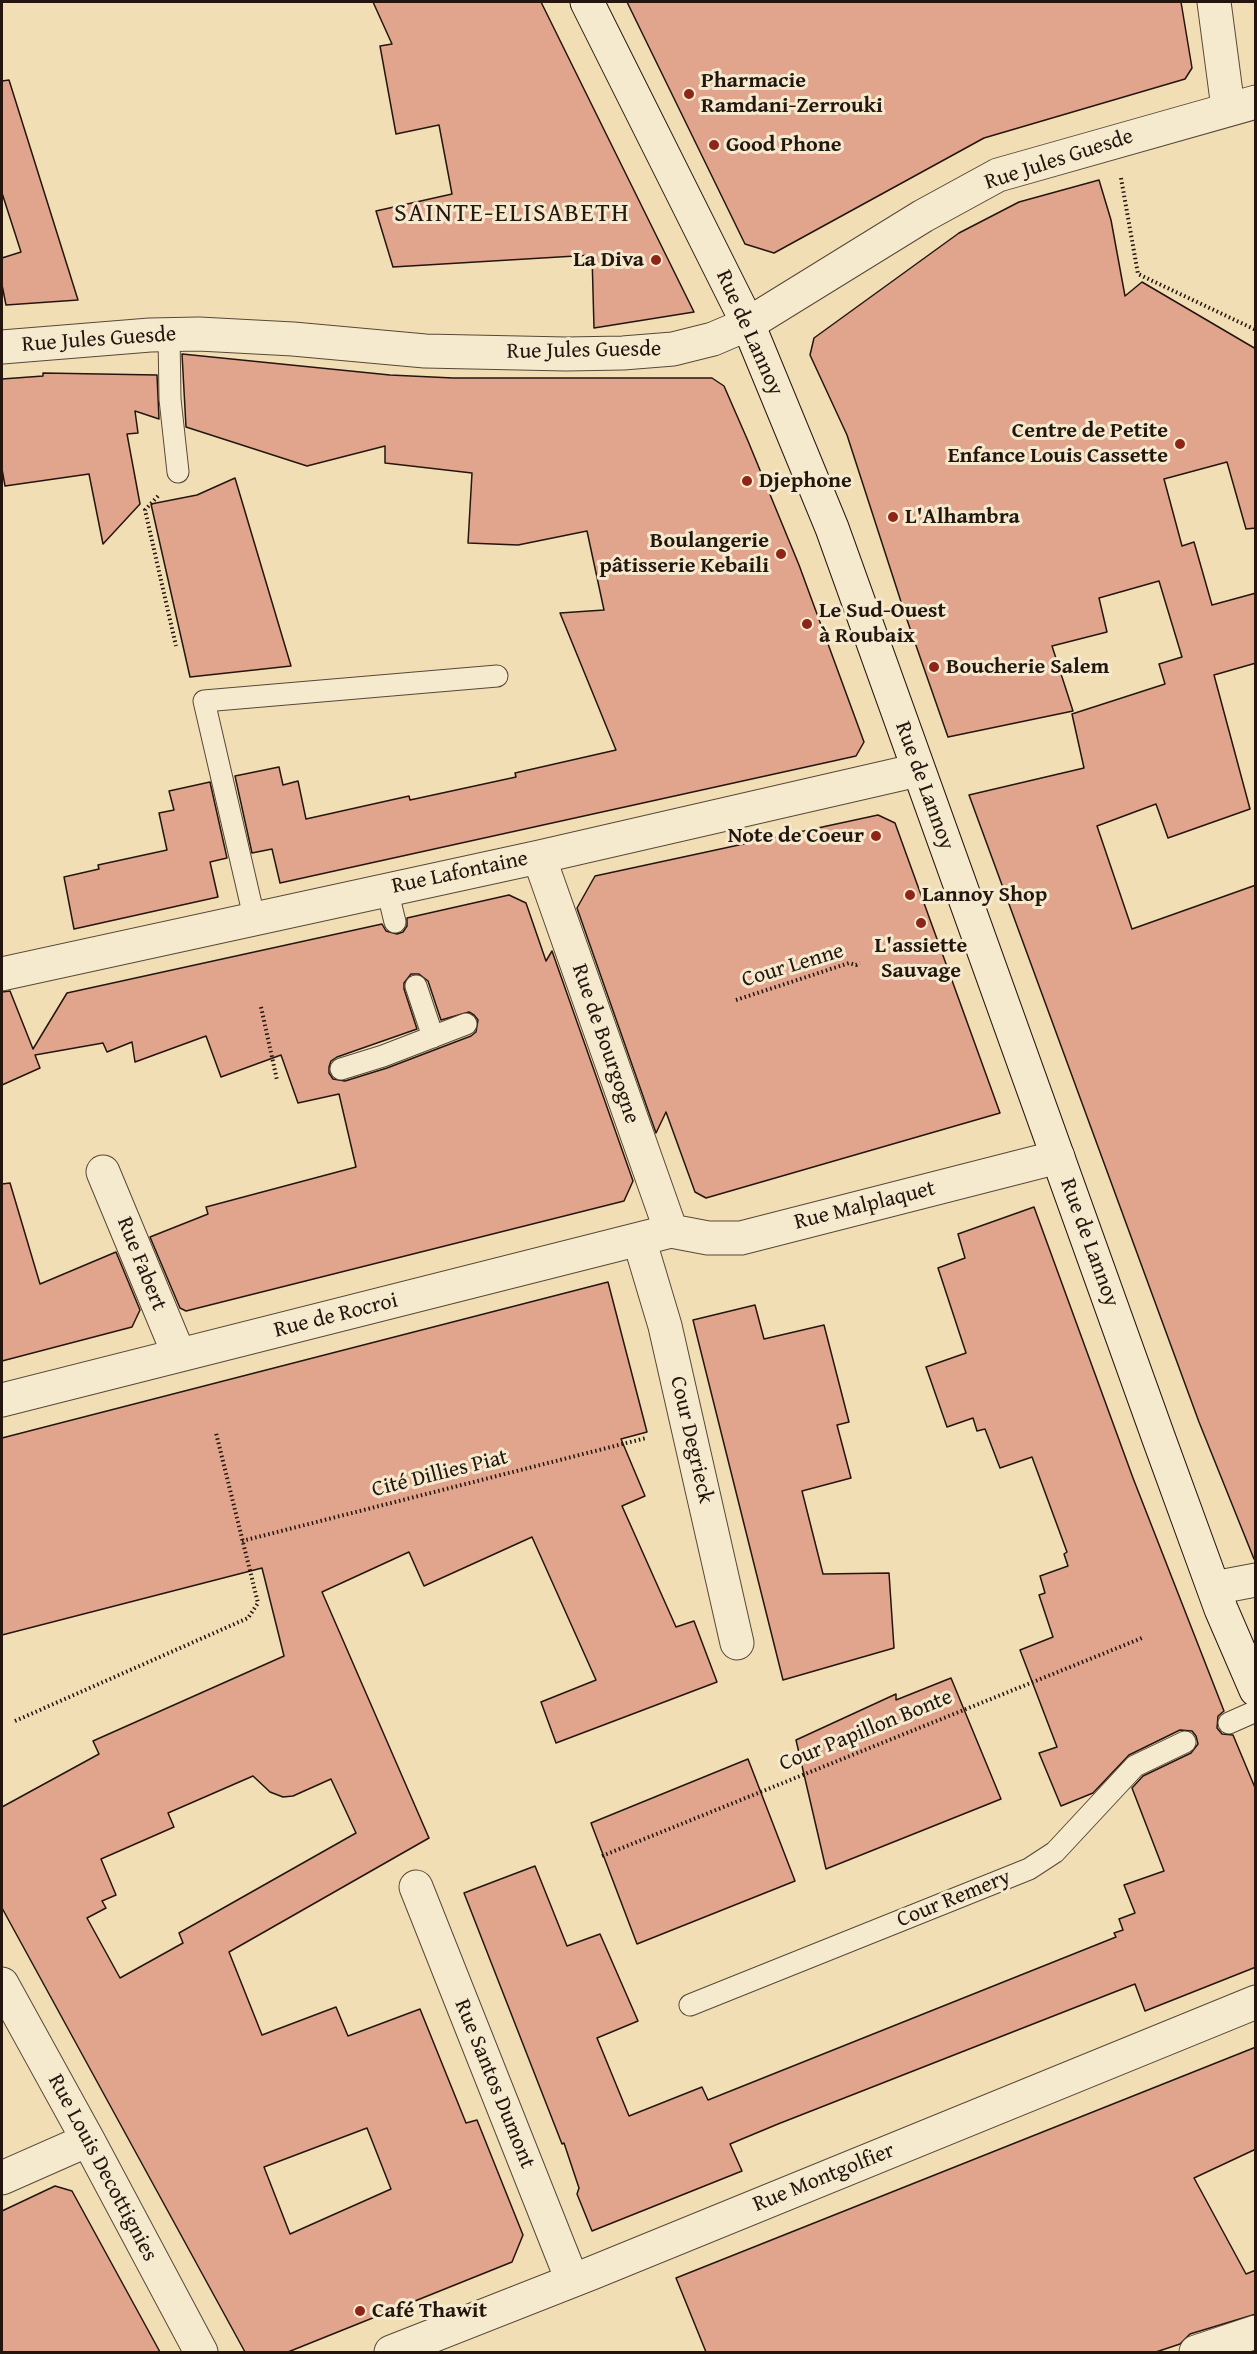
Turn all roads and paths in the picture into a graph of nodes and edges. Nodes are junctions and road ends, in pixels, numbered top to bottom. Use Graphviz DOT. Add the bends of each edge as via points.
graph roads {
  1 [pos="587,2"];
  2 [pos="1214,2"];
  3 [pos="1242,105"];
  4 [pos="1115,141"];
  5 [pos="748,324"];
  6 [pos="1256,330"];
  7 [pos="169,335"];
  8 [pos="2,347"];
  9 [pos="178,472"];
  10 [pos="176,646"];
  11 [pos="497,676"];
  12 [pos="918,770"];
  13 [pos="539,857"];
  14 [pos="387,889"];
  15 [pos="254,917"];
  16 [pos="395,921"];
  17 [pos="860,963"];
  18 [pos="2,974"];
  19 [pos="416,986"];
  20 [pos="736,1000"];
  21 [pos="261,1007"];
  22 [pos="466,1024"];
  23 [pos="433,1037"];
  24 [pos="341,1069"];
  25 [pos="277,1080"];
  26 [pos="1058,1157"];
  27 [pos="104,1172"];
  28 [pos="671,1231"];
  29 [pos="639,1239"];
  30 [pos="179,1355"];
  31 [pos="2,1400"];
  32 [pos="216,1433"];
  33 [pos="646,1438"];
  34 [pos="242,1541"];
  35 [pos="1256,1580"];
  36 [pos="1214,1588"];
  37 [pos="1142,1638"];
  38 [pos="737,1643"];
  39 [pos="1256,1690"];
  40 [pos="1256,1711"];
  41 [pos="15,1721"];
  42 [pos="1229,1723"];
  43 [pos="1185,1742"];
  44 [pos="602,1856"];
  45 [pos="416,1887"];
  46 [pos="2,1984"];
  47 [pos="1256,2002"];
  48 [pos="690,2005"];
  49 [pos="88,2140"];
  50 [pos="2,2178"];
  51 [pos="572,2280"];
  52 [pos="1256,2332"];
  53 [pos="201,2352"];
  54 [pos="391,2352"];
  55 [pos="1196,2352"];
  1 -- 5 [label="street, Rue de Lannoy"];
  2 -- 3 [label="street"];
  3 -- 4 [label="street, Rue Jules Guesde"];
  4 -- 5 [label="street, Rue Jules Guesde" via="1020,167 977,185"];
  4 -- 6 [label="path" via="1138,274"];
  5 -- 7 [label="street, Rue Jules Guesde" via="674,349 623,353 425,351 254,337"];
  5 -- 12 [label="street, Rue de Lannoy" via="832,528"];
  7 -- 8 [label="street, Rue Jules Guesde"];
  7 -- 9 [label="lane" via="170,399"];
  9 -- 10 [label="path" via="145,510"];
  11 -- 15 [label="lane" via="204,701"];
  12 -- 13 [label="street, Rue Lafontaine"];
  12 -- 26 [label="street, Rue de Lannoy"];
  13 -- 14 [label="street, Rue Lafontaine"];
  13 -- 28 [label="street, Rue de Bourgogne"];
  14 -- 15 [label="street, Rue Lafontaine"];
  14 -- 16 [label="lane"];
  15 -- 18 [label="street, Rue Lafontaine"];
  17 -- 20 [label="path, Cour Lenne" via="849,963"];
  19 -- 23 [label="lane"];
  21 -- 25 [label="path"];
  22 -- 23 [label="lane"];
  23 -- 24 [label="lane"];
  26 -- 28 [label="street, Rue Malplaquet" via="741,1238 708,1238"];
  26 -- 36 [label="street, Rue de Lannoy"];
  27 -- 30 [label="street, Rue Fabert"];
  28 -- 29 [label="street, Rue de Rocroi"];
  29 -- 30 [label="street, Rue de Rocroi"];
  29 -- 38 [label="street, Cour Degrieck" via="665,1326"];
  30 -- 31 [label="street, Rue de Rocroi"];
  32 -- 34 [label="path"];
  33 -- 34 [label="path, Cité Dillies Piat"];
  34 -- 41 [label="path" via="258,1603 248,1618"];
  35 -- 36 [label="street"];
  36 -- 39 [label="street, Rue de Lannoy"];
  37 -- 44 [label="path, Cour Papillon Bonte"];
  40 -- 42 [label="lane"];
  43 -- 48 [label="lane, Cour Remery" via="1135,1766 1055,1852 1029,1869"];
  45 -- 51 [label="street, Rue Santos Dumont"];
  46 -- 49 [label="street, Rue Louis Decottignies"];
  47 -- 51 [label="street, Rue Montgolfier"];
  49 -- 50 [label="street"];
  49 -- 53 [label="street, Rue Louis Decottignies"];
  51 -- 54 [label="street, Rue Montgolfier"];
  52 -- 55 [label="street"];
}
